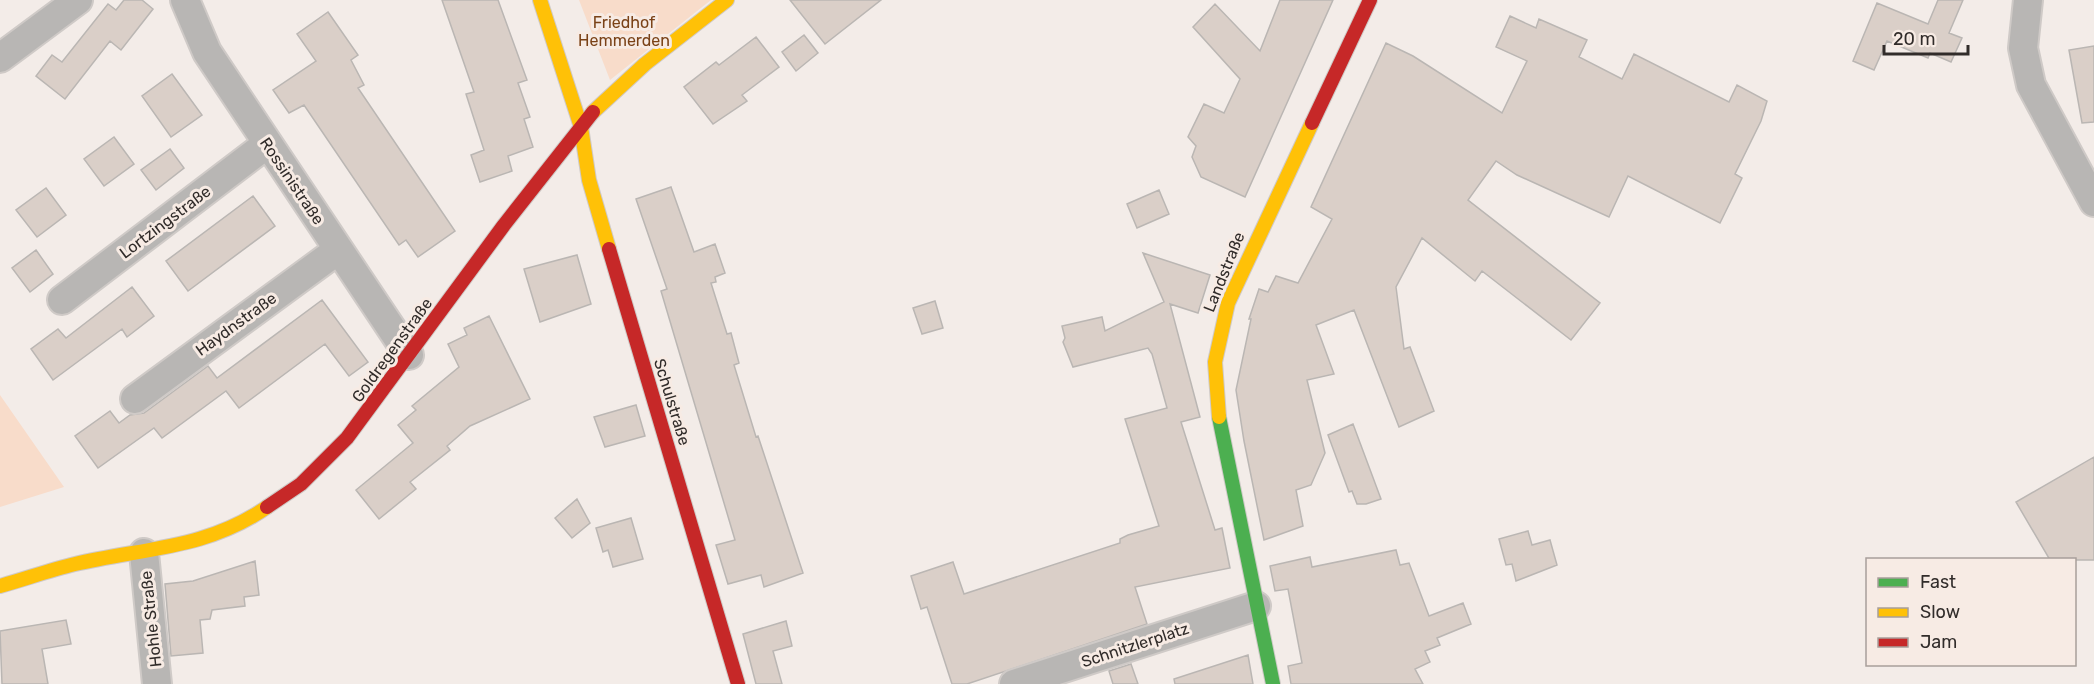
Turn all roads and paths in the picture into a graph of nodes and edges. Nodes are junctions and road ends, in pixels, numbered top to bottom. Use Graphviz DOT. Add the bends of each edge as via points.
graph roads {
  1 [pos="78,0"];
  2 [pos="185,0"];
  3 [pos="540,0"];
  4 [pos="727,0"];
  5 [pos="1370,0"];
  6 [pos="2028,0"];
  7 [pos="0,58"];
  8 [pos="581,127"];
  9 [pos="267,144"];
  10 [pos="2091,190"];
  11 [pos="338,250"];
  12 [pos="62,300"];
  13 [pos="409,355"];
  14 [pos="135,399"];
  15 [pos="144,553"];
  16 [pos="0,586"];
  17 [pos="1256,606"];
  18 [pos="157,684"];
  19 [pos="738,684"];
  20 [pos="1014,684"];
  21 [pos="1273,684"];
  1 -- 7 [label="street"];
  2 -- 9 [label="street, Rossinistraße" via="207,52"];
  3 -- 8 [label="street, Schulstraße"];
  4 -- 8 [label="street, Goldregenstraße" via="621,85"];
  5 -- 17 [label="street, Landstraße" via="1237,278 1219,331 1214,388"];
  6 -- 10 [label="street" via="2023,48 2031,85"];
  8 -- 13 [label="street, Goldregenstraße"];
  8 -- 19 [label="street, Schulstraße" via="589,180"];
  9 -- 11 [label="street, Rossinistraße"];
  9 -- 12 [label="street, Lortzingstraße"];
  11 -- 13 [label="street, Rossinistraße"];
  11 -- 14 [label="street, Haydnstraße"];
  13 -- 15 [label="street, Goldregenstraße" via="347,438 317,471 284,498 215,535"];
  15 -- 16 [label="street, Goldregenstraße" via="74,564"];
  15 -- 18 [label="street, Hohle Straße"];
  17 -- 20 [label="street, Schnitzlerplatz"];
  17 -- 21 [label="street, Landstraße"];
}
